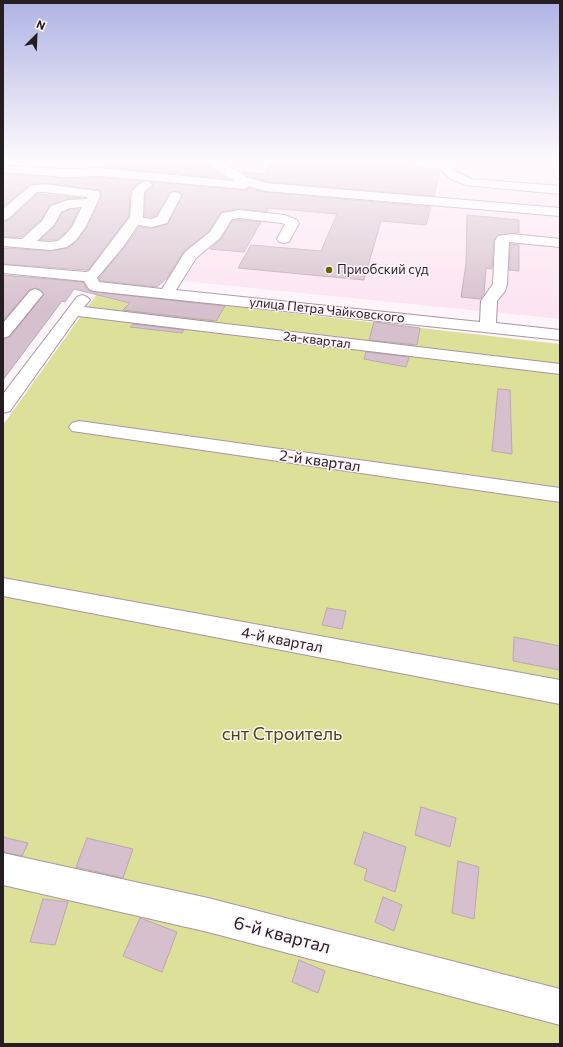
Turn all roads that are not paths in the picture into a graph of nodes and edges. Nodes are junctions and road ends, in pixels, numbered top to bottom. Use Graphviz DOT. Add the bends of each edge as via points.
graph roads {
  1 [pos="54,211"];
  2 [pos="87,211"];
  3 [pos="138,211"];
  4 [pos="167,211"];
  5 [pos="547,211"];
  6 [pos="560,212"];
  7 [pos="134,221"];
  8 [pos="284,240"];
  9 [pos="3,242"];
  10 [pos="560,243"];
  11 [pos="25,244"];
  12 [pos="3,269"];
  13 [pos="92,282"];
  14 [pos="167,293"];
  15 [pos="35,294"];
  16 [pos="74,311"];
  17 [pos="488,327"];
  18 [pos="3,333"];
  19 [pos="560,335"];
  20 [pos="560,370"];
  21 [pos="3,379"];
  22 [pos="23,380"];
  23 [pos="3,407"];
  24 [pos="79,427"];
  25 [pos="560,495"];
  26 [pos="3,587"];
  27 [pos="560,692"];
  28 [pos="3,869"];
  29 [pos="560,1007"];
  1 -- 11 [label="street" via="50,222"];
  2 -- 11 [label="street" via="78,228 62,244"];
  3 -- 7 [label="street"];
  4 -- 7 [label="street" via="159,222"];
  5 -- 6 [label="street"];
  7 -- 13 [label="street" via="94,274"];
  8 -- 14 [label="street" via="292,223 285,219 239,214 227,216 215,235 190,255"];
  9 -- 11 [label="street"];
  10 -- 17 [label="street" via="503,239 500,284 489,301"];
  12 -- 13 [label="street, улица Петра Чайковского"];
  13 -- 14 [label="street, улица Петра Чайковского"];
  13 -- 16 [label="street" via="92,287"];
  14 -- 17 [label="street, улица Петра Чайковского"];
  15 -- 18 [label="street"];
  16 -- 20 [label="street, 2а-квартал"];
  16 -- 22 [label="street"];
  17 -- 19 [label="street, улица Петра Чайковского"];
  21 -- 22 [label="street"];
  22 -- 23 [label="street"];
  24 -- 25 [label="street, 2-й квартал"];
  26 -- 27 [label="street, 4-й квартал"];
  28 -- 29 [label="street, 6-й квартал" via="208,915"];
}
